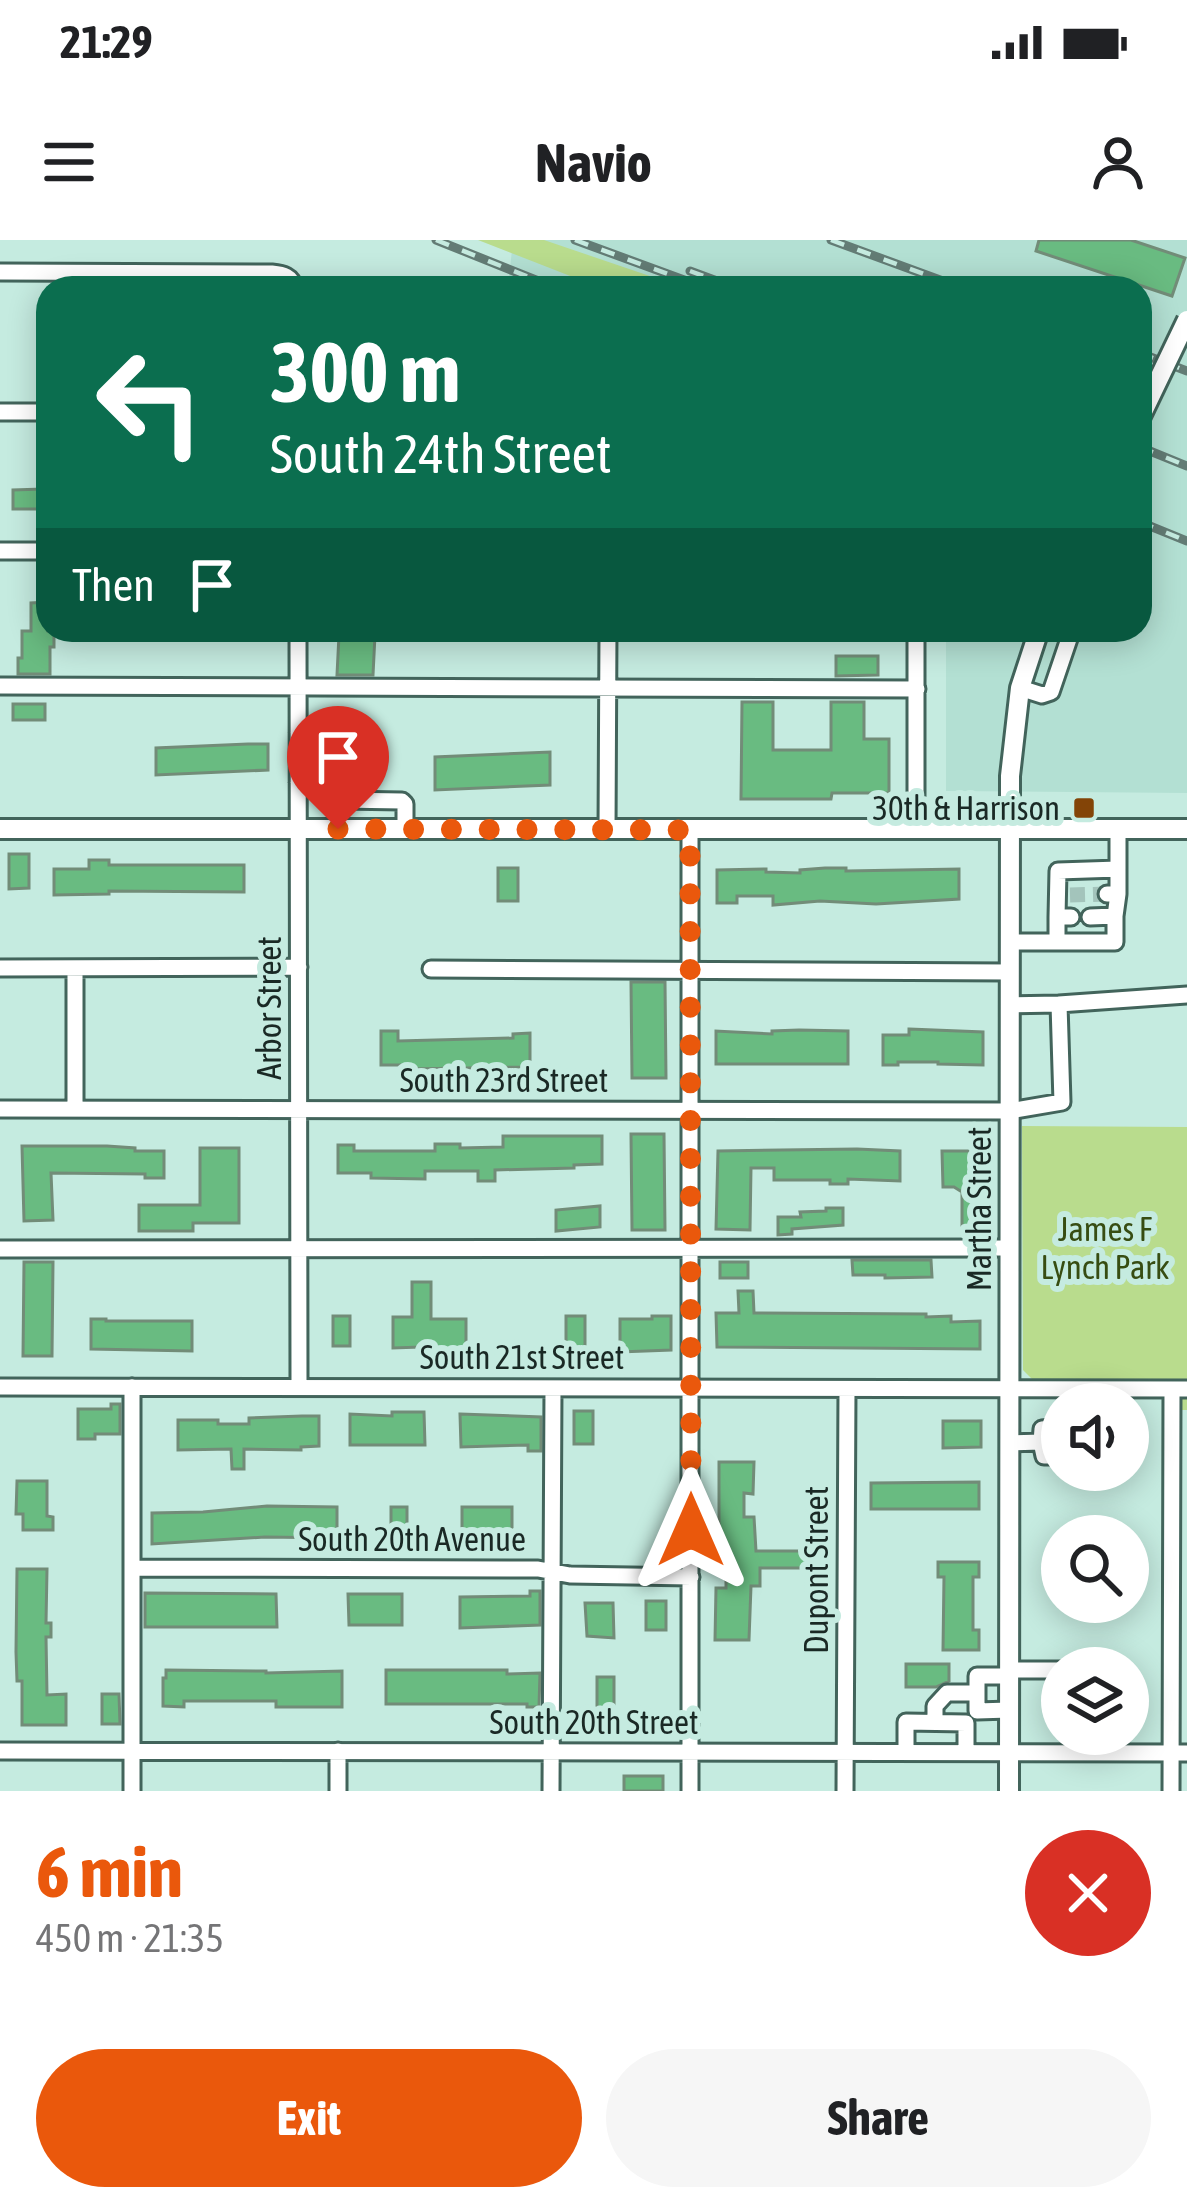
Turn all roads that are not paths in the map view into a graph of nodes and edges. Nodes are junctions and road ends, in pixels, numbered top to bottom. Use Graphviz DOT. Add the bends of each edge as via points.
graph roads {
  1 [pos="0,272"];
  2 [pos="278,276"];
  3 [pos="1187,320"];
  4 [pos="1152,393"];
  5 [pos="0,412"];
  6 [pos="36,412"];
  7 [pos="0,551"];
  8 [pos="36,551"];
  9 [pos="298,642"];
  10 [pos="608,642"];
  11 [pos="916,642"];
  12 [pos="1035,642"];
  13 [pos="1068,642"];
  14 [pos="0,686"];
  15 [pos="298,688"];
  16 [pos="608,688"];
  17 [pos="917,688"];
  18 [pos="1019,688"];
  19 [pos="298,732"];
  20 [pos="298,782"];
  21 [pos="1118,828"];
  22 [pos="0,829"];
  23 [pos="298,829"];
  24 [pos="338,829"];
  25 [pos="1008,829"];
  26 [pos="1187,829"];
  27 [pos="405,830"];
  28 [pos="607,830"];
  29 [pos="690,830"];
  30 [pos="916,830"];
  31 [pos="1118,869"];
  32 [pos="1115,916"];
  33 [pos="1090,917"];
  34 [pos="1009,942"];
  35 [pos="1057,942"];
  36 [pos="299,967"];
  37 [pos="0,968"];
  38 [pos="75,968"];
  39 [pos="430,969"];
  40 [pos="690,970"];
  41 [pos="1009,971"];
  42 [pos="1187,995"];
  43 [pos="1009,1004"];
  44 [pos="1059,1004"];
  45 [pos="0,1109"];
  46 [pos="75,1109"];
  47 [pos="299,1110"];
  48 [pos="690,1110"];
  49 [pos="1009,1111"];
  50 [pos="690,1248"];
  51 [pos="1009,1248"];
  52 [pos="0,1249"];
  53 [pos="299,1249"];
  54 [pos="0,1387"];
  55 [pos="132,1387"];
  56 [pos="299,1387"];
  57 [pos="553,1388"];
  58 [pos="691,1388"];
  59 [pos="847,1389"];
  60 [pos="1009,1389"];
  61 [pos="1180,1390"];
  62 [pos="1041,1392"];
  63 [pos="1149,1392"];
  64 [pos="1041,1442"];
  65 [pos="1009,1443"];
  66 [pos="132,1568"];
  67 [pos="551,1571"];
  68 [pos="691,1577"];
  69 [pos="1041,1671"];
  70 [pos="1009,1673"];
  71 [pos="973,1709"];
  72 [pos="1009,1710"];
  73 [pos="935,1722"];
  74 [pos="0,1751"];
  75 [pos="132,1751"];
  76 [pos="338,1751"];
  77 [pos="966,1751"];
  78 [pos="552,1752"];
  79 [pos="691,1752"];
  80 [pos="845,1752"];
  81 [pos="906,1752"];
  82 [pos="1009,1753"];
  83 [pos="1041,1753"];
  84 [pos="1179,1753"];
  85 [pos="132,1791"];
  86 [pos="338,1791"];
  87 [pos="551,1791"];
  88 [pos="690,1791"];
  89 [pos="845,1791"];
  90 [pos="1009,1791"];
  91 [pos="1171,1791"];
  1 -- 2 [label="street"];
  3 -- 4 [label="main road, bridge"];
  5 -- 6 [label="street"];
  7 -- 8 [label="street"];
  9 -- 15 [label="street, Arbor Street"];
  10 -- 16 [label="street"];
  11 -- 17 [label="street"];
  12 -- 18 [label="main road, Martha Street"];
  13 -- 18 [label="street" via="1051,692"];
  14 -- 15 [label="street"];
  15 -- 16 [label="street"];
  15 -- 19 [label="street, Arbor Street"];
  16 -- 17 [label="street"];
  16 -- 28 [label="street"];
  17 -- 30 [label="street"];
  18 -- 25 [label="main road, Martha Street"];
  19 -- 20 [label="street, Arbor Street"];
  19 -- 20 [label="street" via="343,731 344,754 321,781"];
  20 -- 23 [label="street, Arbor Street"];
  21 -- 25 [label="main road"];
  21 -- 26 [label="main road"];
  21 -- 31 [label="street"];
  22 -- 23 [label="main road"];
  23 -- 24 [label="main road"];
  23 -- 36 [label="street, Arbor Street"];
  24 -- 27 [label="main road"];
  24 -- 27 [label="street" via="341,800 402,801"];
  25 -- 30 [label="main road"];
  25 -- 34 [label="main road, Martha Street"];
  27 -- 28 [label="main road"];
  28 -- 29 [label="main road"];
  29 -- 30 [label="main road"];
  29 -- 40 [label="street"];
  31 -- 32 [label="street"];
  31 -- 35 [label="street" via="1058,872 1064,917"];
  32 -- 33 [label="street"];
  32 -- 35 [label="street" via="1115,942"];
  34 -- 35 [label="street"];
  34 -- 41 [label="main road, Martha Street"];
  36 -- 38 [label="street"];
  36 -- 47 [label="street, Arbor Street"];
  37 -- 38 [label="street"];
  38 -- 46 [label="street"];
  39 -- 40 [label="street"];
  40 -- 41 [label="street"];
  40 -- 48 [label="street"];
  41 -- 43 [label="main road, Martha Street"];
  42 -- 44 [label="street"];
  43 -- 44 [label="street"];
  43 -- 49 [label="main road, Martha Street"];
  44 -- 49 [label="street, South 23rd Street" via="1062,1102"];
  45 -- 46 [label="street, South 23rd Street"];
  46 -- 47 [label="street, South 23rd Street"];
  47 -- 48 [label="street, South 23rd Street"];
  47 -- 53 [label="street, Arbor Street"];
  48 -- 49 [label="street, South 23rd Street"];
  48 -- 50 [label="street"];
  49 -- 51 [label="main road, Martha Street"];
  50 -- 51 [label="street"];
  50 -- 53 [label="street"];
  50 -- 58 [label="street"];
  51 -- 60 [label="main road, Martha Street"];
  52 -- 53 [label="street"];
  53 -- 56 [label="street, Arbor Street"];
  54 -- 55 [label="street, South 21st Street"];
  55 -- 56 [label="street, South 21st Street"];
  55 -- 66 [label="street"];
  56 -- 57 [label="street, South 21st Street"];
  57 -- 58 [label="street, South 21st Street"];
  57 -- 67 [label="street"];
  58 -- 59 [label="street, South 21st Street"];
  58 -- 68 [label="street"];
  59 -- 60 [label="street, South 21st Street"];
  59 -- 80 [label="street, Dupont Street"];
  60 -- 62 [label="street, South 21st Street"];
  60 -- 65 [label="main road, Martha Street"];
  61 -- 63 [label="street, South 21st Street"];
  61 -- 84 [label="street"];
  64 -- 65 [label="street"];
  65 -- 70 [label="main road, Martha Street"];
  66 -- 67 [label="street, South 20th Avenue"];
  66 -- 75 [label="street"];
  67 -- 68 [label="street, South 20th Avenue"];
  67 -- 78 [label="street"];
  68 -- 79 [label="street"];
  69 -- 70 [label="street"];
  70 -- 71 [label="street" via="977,1676"];
  70 -- 72 [label="main road, Martha Street"];
  71 -- 72 [label="street"];
  71 -- 73 [label="street"];
  71 -- 73 [label="street" via="947,1694 935,1706"];
  71 -- 77 [label="street"];
  72 -- 82 [label="main road, Martha Street"];
  73 -- 81 [label="street" via="906,1722"];
  74 -- 75 [label="street, South 20th Street"];
  75 -- 76 [label="street, South 20th Street"];
  75 -- 85 [label="street"];
  76 -- 78 [label="street, South 20th Street"];
  76 -- 86 [label="street"];
  77 -- 81 [label="street, South 20th Street"];
  77 -- 82 [label="street, South 20th Street"];
  78 -- 79 [label="street, South 20th Street"];
  78 -- 87 [label="street"];
  79 -- 80 [label="street, South 20th Street"];
  79 -- 88 [label="street"];
  80 -- 81 [label="street, South 20th Street"];
  80 -- 89 [label="street, Dupont Street"];
  82 -- 83 [label="street, South 20th Street"];
  82 -- 90 [label="main road, Martha Street"];
  84 -- 91 [label="street"];
}
